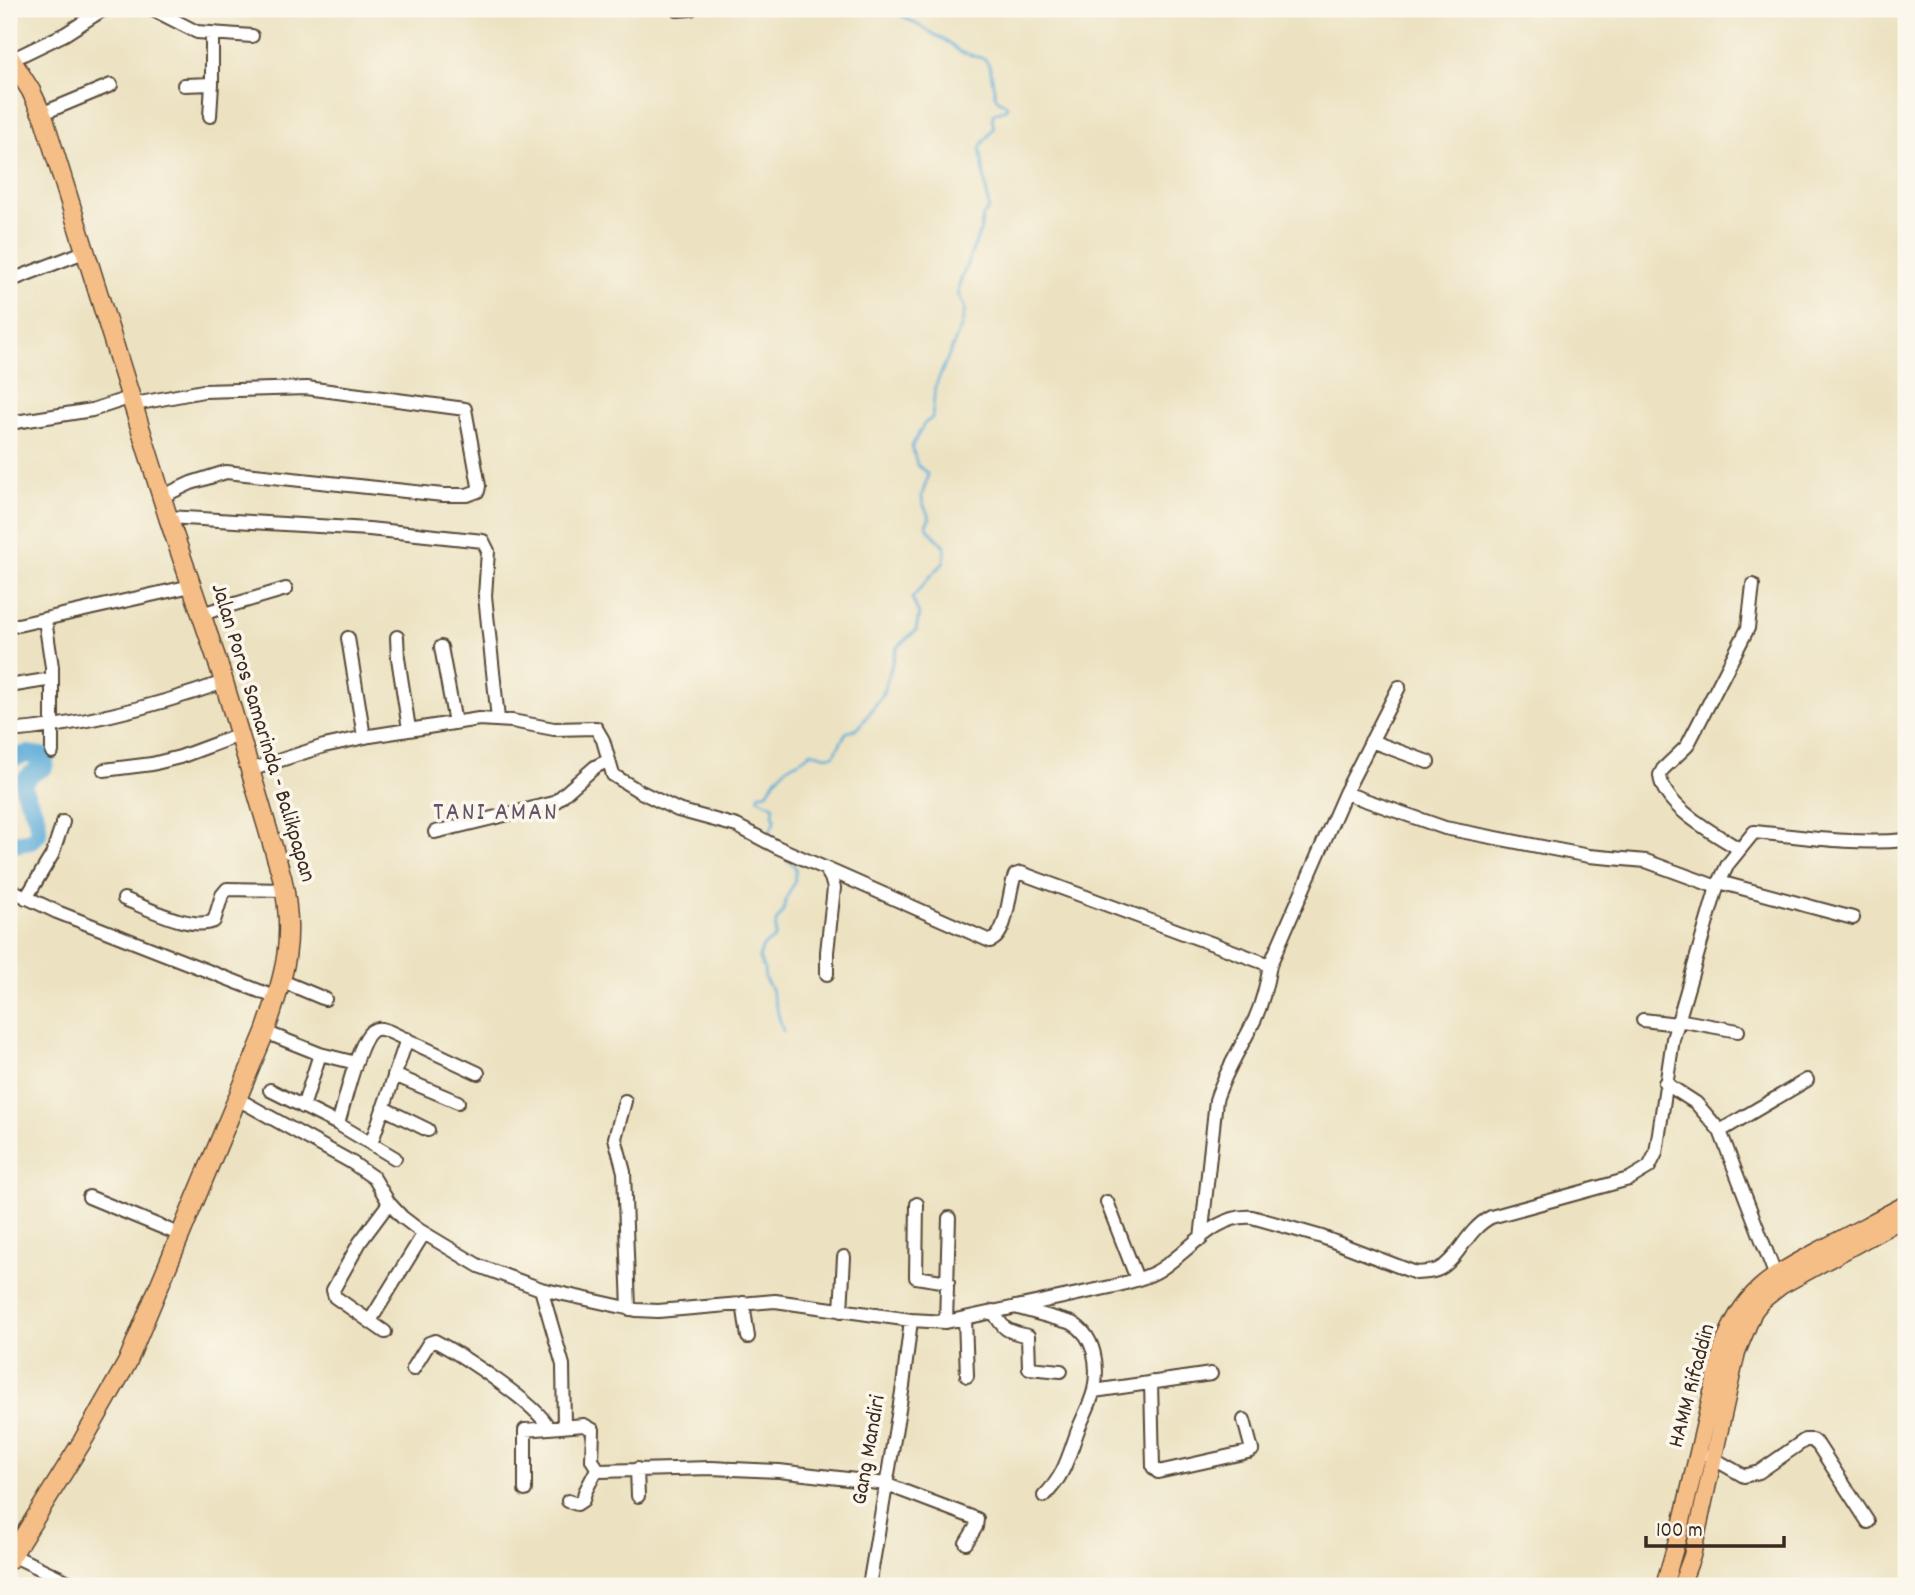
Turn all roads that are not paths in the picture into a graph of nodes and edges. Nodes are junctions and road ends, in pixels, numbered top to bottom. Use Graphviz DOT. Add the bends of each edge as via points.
graph roads {
  1 [pos="104,9"];
  2 [pos="152,9"];
  3 [pos="212,34"];
  4 [pos="252,36"];
  5 [pos="10,59"];
  6 [pos="212,84"];
  7 [pos="111,85"];
  8 [pos="184,86"];
  9 [pos="41,114"];
  10 [pos="210,117"];
  11 [pos="84,252"];
  12 [pos="9,281"];
  13 [pos="133,400"];
  14 [pos="9,423"];
  15 [pos="163,496"];
  16 [pos="168,517"];
  17 [pos="1753,585"];
  18 [pos="191,586"];
  19 [pos="286,589"];
  20 [pos="201,614"];
  21 [pos="45,620"];
  22 [pos="9,627"];
  23 [pos="397,637"];
  24 [pos="348,638"];
  25 [pos="441,647"];
  26 [pos="52,679"];
  27 [pos="223,682"];
  28 [pos="9,686"];
  29 [pos="1399,687"];
  30 [pos="498,719"];
  31 [pos="455,723"];
  32 [pos="53,727"];
  33 [pos="409,729"];
  34 [pos="9,731"];
  35 [pos="239,735"];
  36 [pos="364,737"];
  37 [pos="1371,741"];
  38 [pos="52,752"];
  39 [pos="609,760"];
  40 [pos="1428,762"];
  41 [pos="104,770"];
  42 [pos="250,770"];
  43 [pos="1345,793"];
  44 [pos="63,822"];
  45 [pos="435,831"];
  46 [pos="1906,840"];
  47 [pos="1739,849"];
  48 [pos="825,868"];
  49 [pos="1718,885"];
  50 [pos="9,889"];
  51 [pos="285,890"];
  52 [pos="26,898"];
  53 [pos="124,899"];
  54 [pos="1853,918"];
  55 [pos="1270,965"];
  56 [pos="827,974"];
  57 [pos="280,990"];
  58 [pos="325,999"];
  59 [pos="1643,1020"];
  60 [pos="1677,1022"];
  61 [pos="1738,1031"];
  62 [pos="265,1032"];
  63 [pos="407,1039"];
  64 [pos="320,1054"];
  65 [pos="356,1063"];
  66 [pos="478,1073"];
  67 [pos="394,1075"];
  68 [pos="1807,1080"];
  69 [pos="1665,1083"];
  70 [pos="270,1090"];
  71 [pos="236,1098"];
  72 [pos="625,1101"];
  73 [pos="458,1102"];
  74 [pos="303,1107"];
  75 [pos="383,1108"];
  76 [pos="338,1124"];
  77 [pos="428,1130"];
  78 [pos="1720,1131"];
  79 [pos="371,1144"];
  80 [pos="395,1158"];
  81 [pos="89,1197"];
  82 [pos="1107,1202"];
  83 [pos="389,1203"];
  84 [pos="917,1203"];
  85 [pos="1906,1204"];
  86 [pos="1906,1217"];
  87 [pos="949,1218"];
  88 [pos="424,1233"];
  89 [pos="181,1235"];
  90 [pos="1201,1239"];
  91 [pos="844,1256"];
  92 [pos="1775,1274"];
  93 [pos="1137,1279"];
  94 [pos="948,1282"];
  95 [pos="541,1289"];
  96 [pos="743,1303"];
  97 [pos="1015,1307"];
  98 [pos="629,1309"];
  99 [pos="841,1311"];
  100 [pos="993,1311"];
  101 [pos="965,1318"];
  102 [pos="911,1320"];
  103 [pos="370,1321"];
  104 [pos="946,1322"];
  105 [pos="385,1332"];
  106 [pos="748,1337"];
  107 [pos="413,1368"];
  108 [pos="1061,1371"];
  109 [pos="1211,1374"];
  110 [pos="967,1377"];
  111 [pos="1152,1382"];
  112 [pos="1094,1391"];
  113 [pos="1244,1420"];
  114 [pos="564,1426"];
  115 [pos="548,1427"];
  116 [pos="1706,1455"];
  117 [pos="597,1469"];
  118 [pos="637,1469"];
  119 [pos="885,1485"];
  120 [pos="525,1490"];
  121 [pos="638,1496"];
  122 [pos="1044,1496"];
  123 [pos="568,1501"];
  124 [pos="1868,1522"];
  125 [pos="966,1543"];
  126 [pos="10,1558"];
  127 [pos="76,1586"];
  128 [pos="869,1586"];
  129 [pos="1664,1586"];
  130 [pos="1681,1586"];
  1 -- 5 [label="street" via="65,34"];
  2 -- 3 [label="street" via="197,32"];
  3 -- 4 [label="street"];
  3 -- 6 [label="street"];
  5 -- 9 [label="highway, Jalan Poros Samarinda - Balikpapan"];
  6 -- 8 [label="street"];
  6 -- 10 [label="street"];
  7 -- 9 [label="street"];
  9 -- 11 [label="highway, Jalan Poros Samarinda - Balikpapan"];
  11 -- 12 [label="street"];
  11 -- 13 [label="highway, Jalan Poros Samarinda - Balikpapan"];
  13 -- 14 [label="street"];
  13 -- 15 [label="highway, Jalan Poros Samarinda - Balikpapan"];
  13 -- 15 [label="street" via="202,391 307,388 465,409 478,486 472,495 443,495 226,472"];
  15 -- 16 [label="highway, Jalan Poros Samarinda - Balikpapan"];
  16 -- 18 [label="highway, Jalan Poros Samarinda - Balikpapan"];
  16 -- 30 [label="street" via="482,541 488,551 485,596"];
  17 -- 47 [label="street" via="1748,628 1687,746 1660,775 1666,794 1689,816"];
  18 -- 20 [label="highway, Jalan Poros Samarinda - Balikpapan"];
  18 -- 21 [label="street"];
  19 -- 20 [label="street"];
  20 -- 27 [label="highway, Jalan Poros Samarinda - Balikpapan"];
  21 -- 22 [label="street"];
  21 -- 26 [label="street"];
  23 -- 33 [label="street"];
  24 -- 36 [label="street"];
  25 -- 31 [label="street"];
  26 -- 28 [label="street"];
  26 -- 32 [label="street"];
  27 -- 32 [label="street" via="149,707"];
  27 -- 35 [label="highway, Jalan Poros Samarinda - Balikpapan"];
  29 -- 37 [label="street"];
  30 -- 31 [label="street"];
  30 -- 39 [label="street" via="554,729 596,727"];
  31 -- 33 [label="street"];
  32 -- 34 [label="street"];
  32 -- 38 [label="street"];
  33 -- 36 [label="street"];
  35 -- 41 [label="street" via="171,759"];
  35 -- 42 [label="highway, Jalan Poros Samarinda - Balikpapan"];
  36 -- 42 [label="street"];
  37 -- 40 [label="street"];
  37 -- 43 [label="street"];
  39 -- 45 [label="street" via="554,803"];
  39 -- 48 [label="street" via="616,777 662,803 737,827"];
  42 -- 51 [label="highway, Jalan Poros Samarinda - Balikpapan"];
  43 -- 49 [label="street" via="1445,828 1577,854 1646,861"];
  43 -- 55 [label="street"];
  44 -- 52 [label="street" via="52,855"];
  46 -- 47 [label="street" via="1842,842 1754,831"];
  47 -- 49 [label="street"];
  48 -- 55 [label="street" via="992,942 1002,929 1014,877 1021,873"];
  48 -- 56 [label="street" via="834,888"];
  49 -- 54 [label="street"];
  49 -- 60 [label="street"];
  50 -- 52 [label="street"];
  51 -- 53 [label="street" via="227,888 214,921 205,925"];
  51 -- 57 [label="highway, Jalan Poros Samarinda - Balikpapan" via="289,943"];
  52 -- 57 [label="street"];
  55 -- 90 [label="street" via="1256,1018 1216,1100"];
  57 -- 58 [label="street"];
  57 -- 62 [label="highway, Jalan Poros Samarinda - Balikpapan"];
  59 -- 60 [label="street"];
  60 -- 61 [label="street"];
  60 -- 69 [label="street"];
  62 -- 64 [label="street"];
  62 -- 71 [label="highway, Jalan Poros Samarinda - Balikpapan"];
  63 -- 65 [label="street" via="373,1030"];
  63 -- 66 [label="street"];
  63 -- 67 [label="street"];
  64 -- 65 [label="street"];
  64 -- 74 [label="street"];
  65 -- 76 [label="street"];
  67 -- 73 [label="street"];
  67 -- 75 [label="street"];
  68 -- 78 [label="street"];
  69 -- 78 [label="street" via="1696,1103"];
  69 -- 90 [label="street" via="1656,1153 1643,1172 1491,1217 1475,1228 1440,1269 1416,1273 1322,1237 1252,1217 1220,1223"];
  70 -- 74 [label="street"];
  71 -- 83 [label="street" via="351,1162 374,1178"];
  71 -- 89 [label="highway, Jalan Poros Samarinda - Balikpapan"];
  72 -- 98 [label="street" via="615,1138 624,1172"];
  74 -- 76 [label="street"];
  75 -- 77 [label="street"];
  75 -- 79 [label="street"];
  76 -- 79 [label="street"];
  78 -- 92 [label="street"];
  79 -- 80 [label="street"];
  81 -- 89 [label="street"];
  82 -- 93 [label="street"];
  83 -- 88 [label="street"];
  83 -- 103 [label="street" via="359,1242 333,1290 335,1297"];
  84 -- 94 [label="street" via="916,1277"];
  85 -- 92 [label="main road, HAMM Rifaddin"];
  86 -- 116 [label="main road, HAMM Rifaddin" via="1798,1275 1762,1301 1739,1343"];
  87 -- 94 [label="street"];
  88 -- 95 [label="street" via="480,1266"];
  88 -- 103 [label="street"];
  89 -- 126 [label="highway, Jalan Poros Samarinda - Balikpapan" via="127,1363"];
  90 -- 93 [label="street" via="1154,1273"];
  91 -- 99 [label="street"];
  92 -- 116 [label="main road, HAMM Rifaddin" via="1754,1292 1729,1329"];
  93 -- 97 [label="street"];
  94 -- 104 [label="street"];
  95 -- 98 [label="street"];
  95 -- 114 [label="street" via="563,1366"];
  96 -- 98 [label="street" via="658,1311"];
  96 -- 99 [label="street" via="775,1301"];
  96 -- 106 [label="street"];
  97 -- 100 [label="street"];
  97 -- 112 [label="street" via="1072,1323 1084,1332 1093,1350"];
  99 -- 102 [label="street"];
  100 -- 101 [label="street"];
  100 -- 108 [label="street" via="1004,1328 1029,1337 1029,1368"];
  101 -- 104 [label="street"];
  101 -- 110 [label="street"];
  102 -- 104 [label="street"];
  102 -- 119 [label="street, Gang Mandiri"];
  103 -- 105 [label="street"];
  107 -- 115 [label="street" via="435,1341 509,1390"];
  109 -- 111 [label="street"];
  111 -- 112 [label="street"];
  111 -- 113 [label="street" via="1153,1467 1158,1472 1252,1450"];
  112 -- 122 [label="street" via="1062,1475"];
  114 -- 115 [label="street"];
  114 -- 117 [label="street" via="591,1427 592,1460"];
  115 -- 120 [label="street" via="524,1432"];
  116 -- 124 [label="street" via="1744,1476 1812,1440"];
  116 -- 129 [label="main road, HAMM Rifaddin"];
  116 -- 130 [label="main road, HAMM Rifaddin" via="1692,1556"];
  117 -- 118 [label="street"];
  117 -- 123 [label="street" via="583,1500 577,1504"];
  118 -- 119 [label="street" via="779,1471"];
  118 -- 121 [label="street"];
  119 -- 125 [label="street" via="977,1519"];
  119 -- 128 [label="street, Gang Mandiri"];
  126 -- 127 [label="street"];
}
